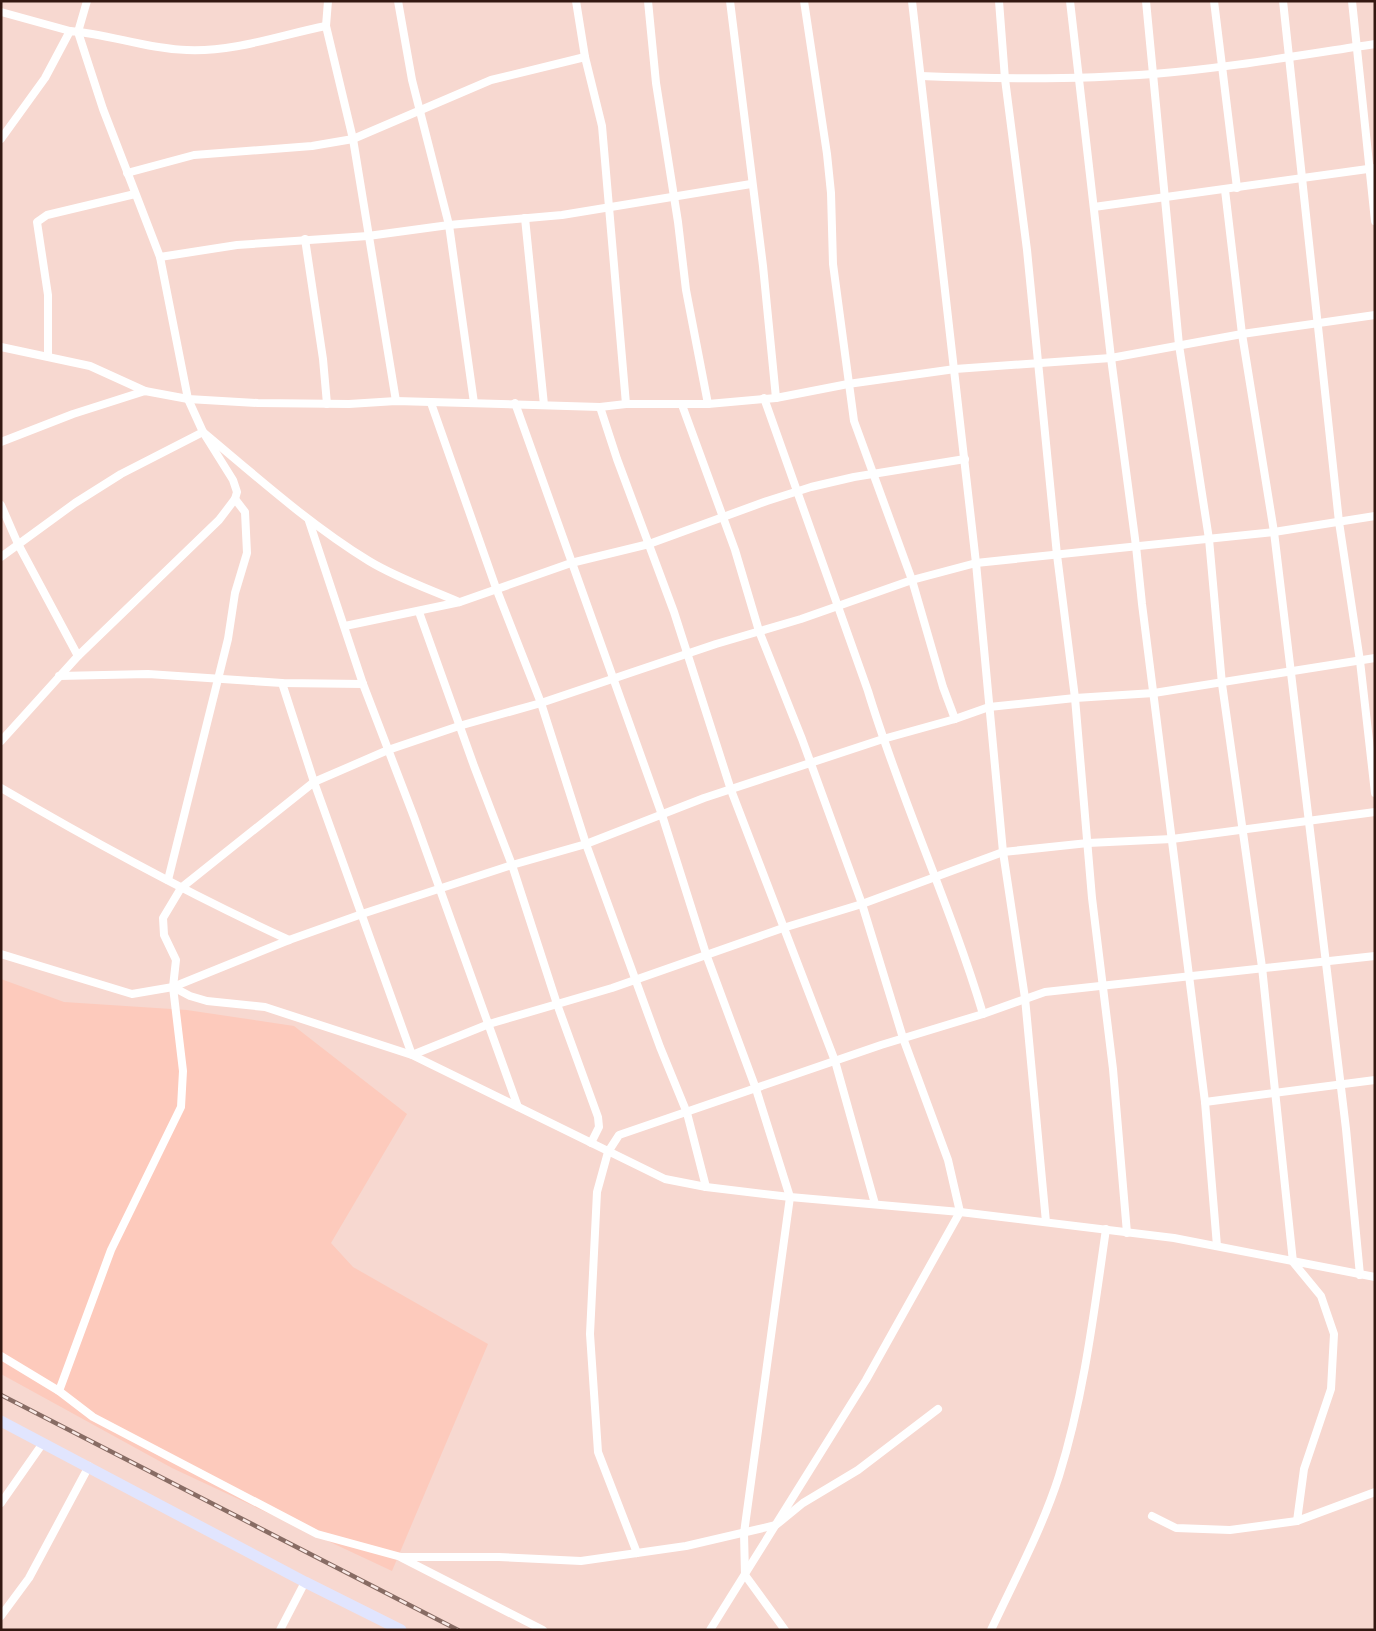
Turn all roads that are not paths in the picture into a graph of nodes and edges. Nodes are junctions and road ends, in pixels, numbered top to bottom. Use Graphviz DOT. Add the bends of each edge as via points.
graph roads {
  1 [pos="87,1"];
  2 [pos="328,1"];
  3 [pos="398,1"];
  4 [pos="576,1"];
  5 [pos="648,1"];
  6 [pos="730,1"];
  7 [pos="804,1"];
  8 [pos="912,1"];
  9 [pos="999,1"];
  10 [pos="1070,1"];
  11 [pos="1146,1"];
  12 [pos="1214,1"];
  13 [pos="1283,1"];
  14 [pos="1352,1"];
  15 [pos="1,12"];
  16 [pos="326,26"];
  17 [pos="74,32"];
  18 [pos="1375,44"];
  19 [pos="1356,46"];
  20 [pos="585,57"];
  21 [pos="1290,57"];
  22 [pos="1221,66"];
  23 [pos="1152,74"];
  24 [pos="921,76"];
  25 [pos="1079,78"];
  26 [pos="1005,79"];
  27 [pos="420,112"];
  28 [pos="1,139"];
  29 [pos="353,139"];
  30 [pos="1372,169"];
  31 [pos="127,173"];
  32 [pos="1300,179"];
  33 [pos="751,184"];
  34 [pos="1236,188"];
  35 [pos="1225,190"];
  36 [pos="135,194"];
  37 [pos="673,196"];
  38 [pos="1164,197"];
  39 [pos="1094,207"];
  40 [pos="608,208"];
  41 [pos="525,218"];
  42 [pos="1375,221"];
  43 [pos="449,225"];
  44 [pos="368,236"];
  45 [pos="305,239"];
  46 [pos="160,257"];
  47 [pos="1375,315"];
  48 [pos="1319,323"];
  49 [pos="1242,334"];
  50 [pos="1179,345"];
  51 [pos="1,347"];
  52 [pos="48,355"];
  53 [pos="1111,358"];
  54 [pos="1038,365"];
  55 [pos="955,370"];
  56 [pos="848,384"];
  57 [pos="145,391"];
  58 [pos="764,398"];
  59 [pos="776,398"];
  60 [pos="188,399"];
  61 [pos="396,401"];
  62 [pos="474,402"];
  63 [pos="431,403"];
  64 [pos="515,403"];
  65 [pos="327,404"];
  66 [pos="626,404"];
  67 [pos="708,404"];
  68 [pos="544,405"];
  69 [pos="682,405"];
  70 [pos="600,407"];
  71 [pos="203,432"];
  72 [pos="1,442"];
  73 [pos="965,459"];
  74 [pos="872,474"];
  75 [pos="796,492"];
  76 [pos="235,499"];
  77 [pos="1,505"];
  78 [pos="1375,516"];
  79 [pos="722,517"];
  80 [pos="309,521"];
  81 [pos="1340,522"];
  82 [pos="1274,532"];
  83 [pos="1209,539"];
  84 [pos="18,544"];
  85 [pos="648,544"];
  86 [pos="1136,546"];
  87 [pos="1057,555"];
  88 [pos="1,557"];
  89 [pos="571,563"];
  90 [pos="976,563"];
  91 [pos="912,580"];
  92 [pos="496,588"];
  93 [pos="460,602"];
  94 [pos="838,606"];
  95 [pos="419,612"];
  96 [pos="345,626"];
  97 [pos="759,631"];
  98 [pos="687,654"];
  99 [pos="78,656"];
  100 [pos="1375,658"];
  101 [pos="1360,661"];
  102 [pos="1290,673"];
  103 [pos="59,676"];
  104 [pos="218,678"];
  105 [pos="613,681"];
  106 [pos="282,682"];
  107 [pos="363,684"];
  108 [pos="1222,684"];
  109 [pos="1154,693"];
  110 [pos="1075,698"];
  111 [pos="541,704"];
  112 [pos="989,707"];
  113 [pos="955,720"];
  114 [pos="459,726"];
  115 [pos="883,739"];
  116 [pos="1,741"];
  117 [pos="388,750"];
  118 [pos="809,764"];
  119 [pos="314,782"];
  120 [pos="1,788"];
  121 [pos="731,790"];
  122 [pos="1375,793"];
  123 [pos="1375,812"];
  124 [pos="662,815"];
  125 [pos="1309,820"];
  126 [pos="1242,830"];
  127 [pos="1172,839"];
  128 [pos="1088,843"];
  129 [pos="586,844"];
  130 [pos="1003,852"];
  131 [pos="512,865"];
  132 [pos="934,878"];
  133 [pos="168,880"];
  134 [pos="181,888"];
  135 [pos="439,890"];
  136 [pos="862,904"];
  137 [pos="362,914"];
  138 [pos="783,928"];
  139 [pos="289,940"];
  140 [pos="1,954"];
  141 [pos="706,954"];
  142 [pos="1375,956"];
  143 [pos="1325,961"];
  144 [pos="1262,967"];
  145 [pos="1188,976"];
  146 [pos="636,980"];
  147 [pos="1103,986"];
  148 [pos="174,987"];
  149 [pos="1025,998"];
  150 [pos="557,1004"];
  151 [pos="983,1014"];
  152 [pos="489,1024"];
  153 [pos="903,1038"];
  154 [pos="412,1055"];
  155 [pos="835,1061"];
  156 [pos="1375,1080"];
  157 [pos="1340,1083"];
  158 [pos="756,1089"];
  159 [pos="1275,1091"];
  160 [pos="1205,1102"];
  161 [pos="518,1107"];
  162 [pos="687,1112"];
  163 [pos="591,1143"];
  164 [pos="608,1152"];
  165 [pos="706,1187"];
  166 [pos="790,1197"];
  167 [pos="875,1204"];
  168 [pos="960,1212"];
  169 [pos="1046,1222"];
  170 [pos="1106,1229"];
  171 [pos="1127,1232"];
  172 [pos="1217,1246"];
  173 [pos="1293,1262"];
  174 [pos="1360,1275"];
  175 [pos="1375,1277"];
  176 [pos="1,1356"];
  177 [pos="59,1391"];
  178 [pos="938,1409"];
  179 [pos="1,1421"];
  180 [pos="43,1443"];
  181 [pos="89,1466"];
  182 [pos="1375,1492"];
  183 [pos="1,1503"];
  184 [pos="1152,1516"];
  185 [pos="1297,1521"];
  186 [pos="776,1525"];
  187 [pos="744,1533"];
  188 [pos="637,1553"];
  189 [pos="401,1557"];
  190 [pos="745,1575"];
  191 [pos="305,1582"];
  192 [pos="1,1616"];
  193 [pos="280,1630"];
  194 [pos="401,1630"];
  195 [pos="543,1630"];
  196 [pos="710,1630"];
  197 [pos="785,1630"];
  198 [pos="991,1630"];
  1 -- 17 [label="street"];
  2 -- 16 [label="street"];
  3 -- 27 [label="street"];
  4 -- 20 [label="street"];
  5 -- 37 [label="street"];
  6 -- 33 [label="street"];
  7 -- 56 [label="street" via="828,164 833,264"];
  8 -- 24 [label="street"];
  9 -- 26 [label="street"];
  10 -- 25 [label="street"];
  11 -- 23 [label="street"];
  12 -- 22 [label="street"];
  13 -- 21 [label="street"];
  14 -- 19 [label="street"];
  15 -- 17 [label="street"];
  16 -- 17 [label="street" via="214,50 162,48"];
  16 -- 29 [label="street"];
  17 -- 28 [label="street"];
  17 -- 31 [label="street"];
  18 -- 19 [label="street"];
  19 -- 21 [label="street"];
  19 -- 30 [label="street"];
  20 -- 27 [label="street" via="491,80"];
  20 -- 40 [label="street" via="602,126"];
  21 -- 22 [label="street"];
  21 -- 32 [label="street"];
  22 -- 23 [label="street"];
  22 -- 34 [label="street"];
  23 -- 25 [label="street"];
  23 -- 38 [label="street"];
  24 -- 26 [label="street"];
  24 -- 55 [label="street"];
  25 -- 26 [label="street"];
  25 -- 39 [label="street"];
  26 -- 54 [label="street"];
  27 -- 29 [label="street"];
  27 -- 43 [label="street"];
  29 -- 31 [label="street" via="312,146 194,155"];
  29 -- 44 [label="street"];
  30 -- 32 [label="street"];
  30 -- 42 [label="street"];
  31 -- 36 [label="street"];
  32 -- 34 [label="street"];
  32 -- 48 [label="street"];
  33 -- 37 [label="street"];
  33 -- 59 [label="street"];
  34 -- 35 [label="street"];
  35 -- 38 [label="street"];
  35 -- 49 [label="street"];
  36 -- 46 [label="street"];
  36 -- 52 [label="street" via="47,215 37,222 48,295"];
  37 -- 40 [label="street"];
  37 -- 67 [label="street" via="686,290"];
  38 -- 39 [label="street"];
  38 -- 50 [label="street"];
  39 -- 53 [label="street"];
  40 -- 41 [label="street"];
  40 -- 66 [label="street"];
  41 -- 43 [label="street"];
  41 -- 68 [label="street"];
  43 -- 44 [label="street"];
  43 -- 62 [label="street"];
  44 -- 45 [label="street"];
  44 -- 61 [label="street"];
  45 -- 46 [label="street"];
  45 -- 65 [label="street"];
  46 -- 60 [label="street"];
  47 -- 48 [label="street"];
  48 -- 49 [label="street"];
  48 -- 81 [label="street"];
  49 -- 50 [label="street"];
  49 -- 82 [label="street"];
  50 -- 53 [label="street"];
  50 -- 83 [label="street"];
  51 -- 52 [label="street"];
  52 -- 57 [label="street" via="90,366"];
  53 -- 54 [label="street"];
  53 -- 86 [label="street"];
  54 -- 55 [label="street"];
  54 -- 87 [label="street"];
  55 -- 56 [label="street"];
  55 -- 73 [label="street"];
  56 -- 59 [label="street"];
  56 -- 74 [label="street" via="854,422"];
  57 -- 60 [label="street"];
  57 -- 72 [label="street"];
  58 -- 59 [label="street"];
  58 -- 67 [label="street"];
  58 -- 75 [label="street"];
  60 -- 65 [label="street"];
  60 -- 71 [label="street"];
  61 -- 63 [label="street"];
  61 -- 65 [label="street"];
  62 -- 63 [label="street"];
  62 -- 64 [label="street"];
  63 -- 92 [label="street"];
  64 -- 68 [label="street"];
  64 -- 89 [label="street" via="542,472"];
  66 -- 69 [label="street"];
  66 -- 70 [label="street"];
  67 -- 69 [label="street"];
  68 -- 70 [label="street"];
  69 -- 79 [label="street"];
  70 -- 85 [label="street"];
  71 -- 76 [label="street" via="233,480 237,492"];
  71 -- 80 [label="street"];
  71 -- 84 [label="street" via="121,474"];
  73 -- 74 [label="street"];
  73 -- 90 [label="street"];
  74 -- 75 [label="street"];
  74 -- 91 [label="street"];
  75 -- 79 [label="street"];
  75 -- 94 [label="street"];
  76 -- 99 [label="street" via="219,520"];
  76 -- 104 [label="street" via="245,512 248,541"];
  77 -- 84 [label="street"];
  78 -- 81 [label="street"];
  79 -- 85 [label="street"];
  79 -- 97 [label="street"];
  80 -- 93 [label="street" via="391,573"];
  80 -- 96 [label="street"];
  81 -- 82 [label="street"];
  81 -- 101 [label="street"];
  82 -- 83 [label="street"];
  82 -- 102 [label="street"];
  83 -- 86 [label="street"];
  83 -- 108 [label="street"];
  84 -- 88 [label="street"];
  84 -- 99 [label="street"];
  85 -- 89 [label="street"];
  85 -- 98 [label="street"];
  86 -- 87 [label="street"];
  86 -- 109 [label="street"];
  87 -- 90 [label="street"];
  87 -- 110 [label="street"];
  89 -- 92 [label="street"];
  89 -- 105 [label="street"];
  90 -- 91 [label="street"];
  90 -- 112 [label="street"];
  91 -- 94 [label="street"];
  91 -- 113 [label="street"];
  92 -- 93 [label="street"];
  92 -- 111 [label="street"];
  93 -- 95 [label="street"];
  94 -- 97 [label="street"];
  94 -- 115 [label="street"];
  95 -- 96 [label="street"];
  95 -- 114 [label="street"];
  96 -- 107 [label="street"];
  97 -- 98 [label="street"];
  97 -- 118 [label="street"];
  98 -- 105 [label="street"];
  98 -- 121 [label="street"];
  99 -- 103 [label="street"];
  100 -- 101 [label="street"];
  101 -- 102 [label="street"];
  101 -- 122 [label="street"];
  102 -- 108 [label="street"];
  102 -- 125 [label="street"];
  103 -- 104 [label="street" via="148,674"];
  103 -- 116 [label="street"];
  104 -- 106 [label="street"];
  104 -- 133 [label="street"];
  105 -- 111 [label="street"];
  105 -- 124 [label="street"];
  106 -- 107 [label="street"];
  106 -- 119 [label="street"];
  107 -- 117 [label="street"];
  108 -- 109 [label="street"];
  108 -- 126 [label="street"];
  109 -- 110 [label="street"];
  109 -- 127 [label="street"];
  110 -- 112 [label="street"];
  110 -- 128 [label="street"];
  111 -- 114 [label="street"];
  111 -- 129 [label="street"];
  112 -- 113 [label="street"];
  112 -- 130 [label="street"];
  113 -- 115 [label="street"];
  114 -- 117 [label="street"];
  114 -- 131 [label="street"];
  115 -- 118 [label="street"];
  115 -- 132 [label="street"];
  117 -- 119 [label="street"];
  117 -- 135 [label="street"];
  118 -- 121 [label="street"];
  118 -- 136 [label="street"];
  119 -- 134 [label="street"];
  119 -- 137 [label="street"];
  120 -- 133 [label="street" via="70,829"];
  121 -- 124 [label="street"];
  121 -- 138 [label="street"];
  123 -- 125 [label="street"];
  124 -- 129 [label="street"];
  124 -- 141 [label="street"];
  125 -- 126 [label="street"];
  125 -- 143 [label="street"];
  126 -- 127 [label="street"];
  126 -- 144 [label="street"];
  127 -- 128 [label="street"];
  127 -- 145 [label="street"];
  128 -- 130 [label="street"];
  128 -- 147 [label="street"];
  129 -- 131 [label="street"];
  129 -- 146 [label="street"];
  130 -- 132 [label="street"];
  130 -- 149 [label="street"];
  131 -- 135 [label="street"];
  131 -- 150 [label="street"];
  132 -- 136 [label="street"];
  132 -- 151 [label="street"];
  133 -- 134 [label="street"];
  134 -- 139 [label="street"];
  134 -- 148 [label="street" via="163,918 164,935 176,960"];
  135 -- 137 [label="street"];
  135 -- 152 [label="street"];
  136 -- 138 [label="street"];
  136 -- 153 [label="street"];
  137 -- 139 [label="street"];
  137 -- 154 [label="street"];
  138 -- 141 [label="street"];
  138 -- 155 [label="street"];
  139 -- 148 [label="street"];
  140 -- 148 [label="street" via="132,994"];
  141 -- 146 [label="street"];
  141 -- 158 [label="street"];
  142 -- 143 [label="street"];
  143 -- 144 [label="street"];
  143 -- 157 [label="street"];
  144 -- 145 [label="street"];
  144 -- 159 [label="street"];
  145 -- 147 [label="street"];
  145 -- 160 [label="street"];
  146 -- 150 [label="street"];
  146 -- 162 [label="street"];
  147 -- 149 [label="street" via="1045,992"];
  147 -- 171 [label="street"];
  148 -- 154 [label="street" via="208,1001 265,1006"];
  148 -- 177 [label="street" via="183,1071 181,1107 111,1250"];
  149 -- 151 [label="street"];
  149 -- 169 [label="street"];
  150 -- 152 [label="street"];
  150 -- 163 [label="street" via="598,1117 599,1127"];
  151 -- 153 [label="street"];
  152 -- 154 [label="street"];
  152 -- 161 [label="street"];
  153 -- 155 [label="street"];
  153 -- 168 [label="street" via="948,1160"];
  154 -- 161 [label="street"];
  155 -- 158 [label="street"];
  155 -- 167 [label="street"];
  156 -- 157 [label="street"];
  157 -- 159 [label="street"];
  157 -- 174 [label="street"];
  158 -- 162 [label="street"];
  158 -- 166 [label="street"];
  159 -- 160 [label="street"];
  159 -- 173 [label="street"];
  160 -- 172 [label="street"];
  161 -- 163 [label="street"];
  162 -- 164 [label="street" via="622,1132"];
  162 -- 165 [label="street"];
  163 -- 164 [label="street"];
  164 -- 165 [label="street" via="664,1179"];
  164 -- 188 [label="street" via="597,1192 590,1334 598,1452"];
  165 -- 166 [label="street"];
  166 -- 167 [label="street"];
  166 -- 187 [label="street"];
  167 -- 168 [label="street"];
  168 -- 169 [label="street"];
  168 -- 186 [label="street" via="866,1380"];
  169 -- 170 [label="street"];
  170 -- 171 [label="street"];
  170 -- 198 [label="street" via="1087,1365 1059,1476 1043,1519"];
  171 -- 172 [label="street"];
  172 -- 173 [label="street"];
  173 -- 174 [label="street"];
  173 -- 185 [label="street" via="1321,1296 1334,1334 1331,1389 1304,1469"];
  174 -- 175 [label="street"];
  176 -- 177 [label="street"];
  177 -- 189 [label="street" via="93,1418 317,1534"];
  178 -- 186 [label="street" via="858,1470"];
  179 -- 180 [label="street"];
  180 -- 181 [label="street"];
  180 -- 183 [label="street"];
  181 -- 191 [label="street"];
  181 -- 192 [label="street" via="29,1578"];
  182 -- 185 [label="street"];
  184 -- 185 [label="street" via="1176,1528 1221,1530"];
  186 -- 187 [label="street"];
  186 -- 190 [label="street"];
  187 -- 188 [label="street"];
  187 -- 190 [label="street"];
  188 -- 189 [label="street" via="581,1561"];
  189 -- 195 [label="street"];
  190 -- 196 [label="street"];
  190 -- 197 [label="street"];
  191 -- 193 [label="street"];
  191 -- 194 [label="street"];
}
